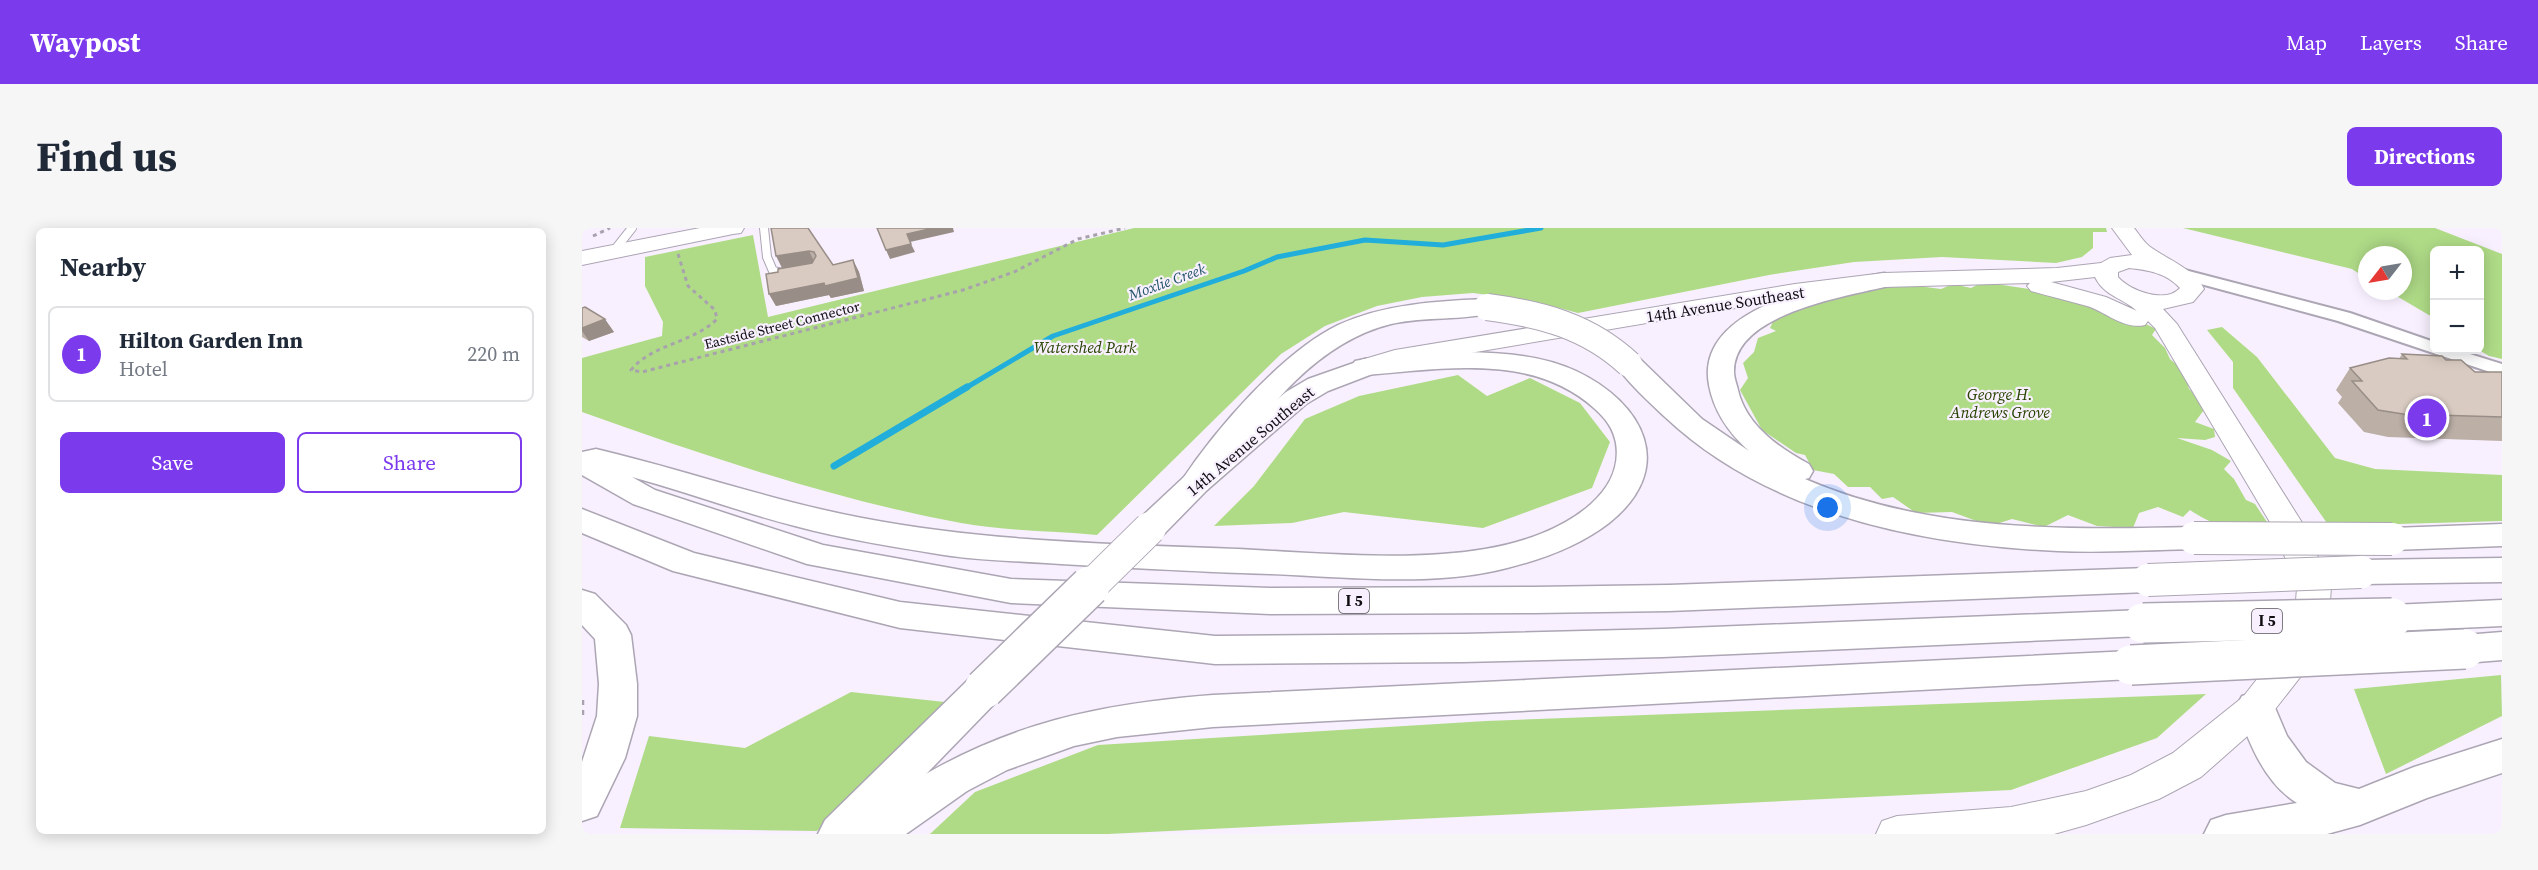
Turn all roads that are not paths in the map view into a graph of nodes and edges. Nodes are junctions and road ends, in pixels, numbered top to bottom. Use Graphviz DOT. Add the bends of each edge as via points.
graph roads {
  1 [pos="632,228"];
  2 [pos="733,228"];
  3 [pos="764,228"];
  4 [pos="2105,228"];
  5 [pos="2123,228"];
  6 [pos="613,252"];
  7 [pos="582,258"];
  8 [pos="2108,267"];
  9 [pos="2171,270"];
  10 [pos="796,274"];
  11 [pos="1967,278"];
  12 [pos="1884,280"];
  13 [pos="2011,282"];
  14 [pos="2129,294"];
  15 [pos="2186,297"];
  16 [pos="2270,298"];
  17 [pos="2430,347"];
  18 [pos="2452,354"];
  19 [pos="1365,367"];
  20 [pos="2502,370"];
  21 [pos="2195,372"];
  22 [pos="582,455"];
  23 [pos="582,462"];
  24 [pos="1196,483"];
  25 [pos="582,520"];
  26 [pos="1954,528"];
  27 [pos="2502,535"];
  28 [pos="2502,570"];
  29 [pos="582,603"];
  30 [pos="2502,613"];
  31 [pos="2502,646"];
  32 [pos="2256,707"];
  33 [pos="2502,756"];
  34 [pos="585,799"];
  35 [pos="2360,807"];
  36 [pos="840,834"];
  37 [pos="873,834"];
  38 [pos="1897,834"];
  39 [pos="2226,834"];
  1 -- 6 [label="lane"];
  2 -- 6 [label="main road"];
  3 -- 10 [label="lane" via="767,257 773,271"];
  4 -- 8 [label="main road" via="2116,248 2116,259"];
  5 -- 9 [label="main road" via="2139,249"];
  6 -- 7 [label="main road"];
  8 -- 9 [label="main road, 14th Avenue Southeast" via="2129,261"];
  8 -- 11 [label="main road, 14th Avenue Southeast" via="2058,275"];
  8 -- 14 [label="main road" via="2106,280"];
  9 -- 15 [label="main road" via="2190,284 2192,290"];
  9 -- 16 [label="street"];
  11 -- 12 [label="main road, 14th Avenue Southeast"];
  11 -- 13 [label="main road, 14th Avenue Southeast"];
  12 -- 19 [label="main road, 14th Avenue Southeast" via="1795,291 1395,358"];
  12 -- 26 [label="main road" via="1801,300 1753,322 1727,350 1719,379 1722,391 1745,430 1793,469 1851,496"];
  13 -- 14 [label="main road, 14th Avenue Southeast" via="2089,285"];
  13 -- 21 [label="main road" via="2069,292 2116,310 2152,331"];
  14 -- 15 [label="main road, 14th Avenue Southeast" via="2163,302"];
  14 -- 21 [label="main road" via="2165,324"];
  15 -- 16 [label="street" via="2218,294"];
  15 -- 21 [label="main road" via="2183,318"];
  16 -- 17 [label="street"];
  18 -- 20 [label="street"];
  19 -- 22 [label="main road" via="1492,360 1570,378 1603,398 1625,423 1632,440 1632,456 1622,490 1590,521 1544,545 1516,554 1458,563 1332,565 962,547 803,518 653,471"];
  19 -- 24 [label="main road, 14th Avenue Southeast" via="1296,398"];
  21 -- 32 [label="main road" via="2276,502 2314,588 2311,625 2292,661"];
  23 -- 28 [label="main road, I 5, bridge" via="644,498 819,556 1011,591 1270,601 1534,600"];
  24 -- 26 [label="main road, bridge" via="1254,409 1301,361 1332,339 1393,317 1487,307 1557,318 1614,348 1685,420 1758,470 1855,508"];
  24 -- 36 [label="main road, 14th Avenue Southeast, bridge"];
  25 -- 30 [label="main road, I 5, bridge" via="685,563 900,615 1215,651 1627,644"];
  26 -- 27 [label="main road, bridge" via="2041,539 2392,539"];
  29 -- 34 [label="main road" via="613,635 618,684 617,716"];
  31 -- 37 [label="main road, bridge" via="1159,714 1071,729 991,758 934,789"];
  32 -- 35 [label="main road" via="2274,751 2298,781 2323,798"];
  32 -- 38 [label="main road" via="2187,765 2145,787 2086,808 2012,825"];
  33 -- 35 [label="main road"];
  35 -- 39 [label="main road"];
}
